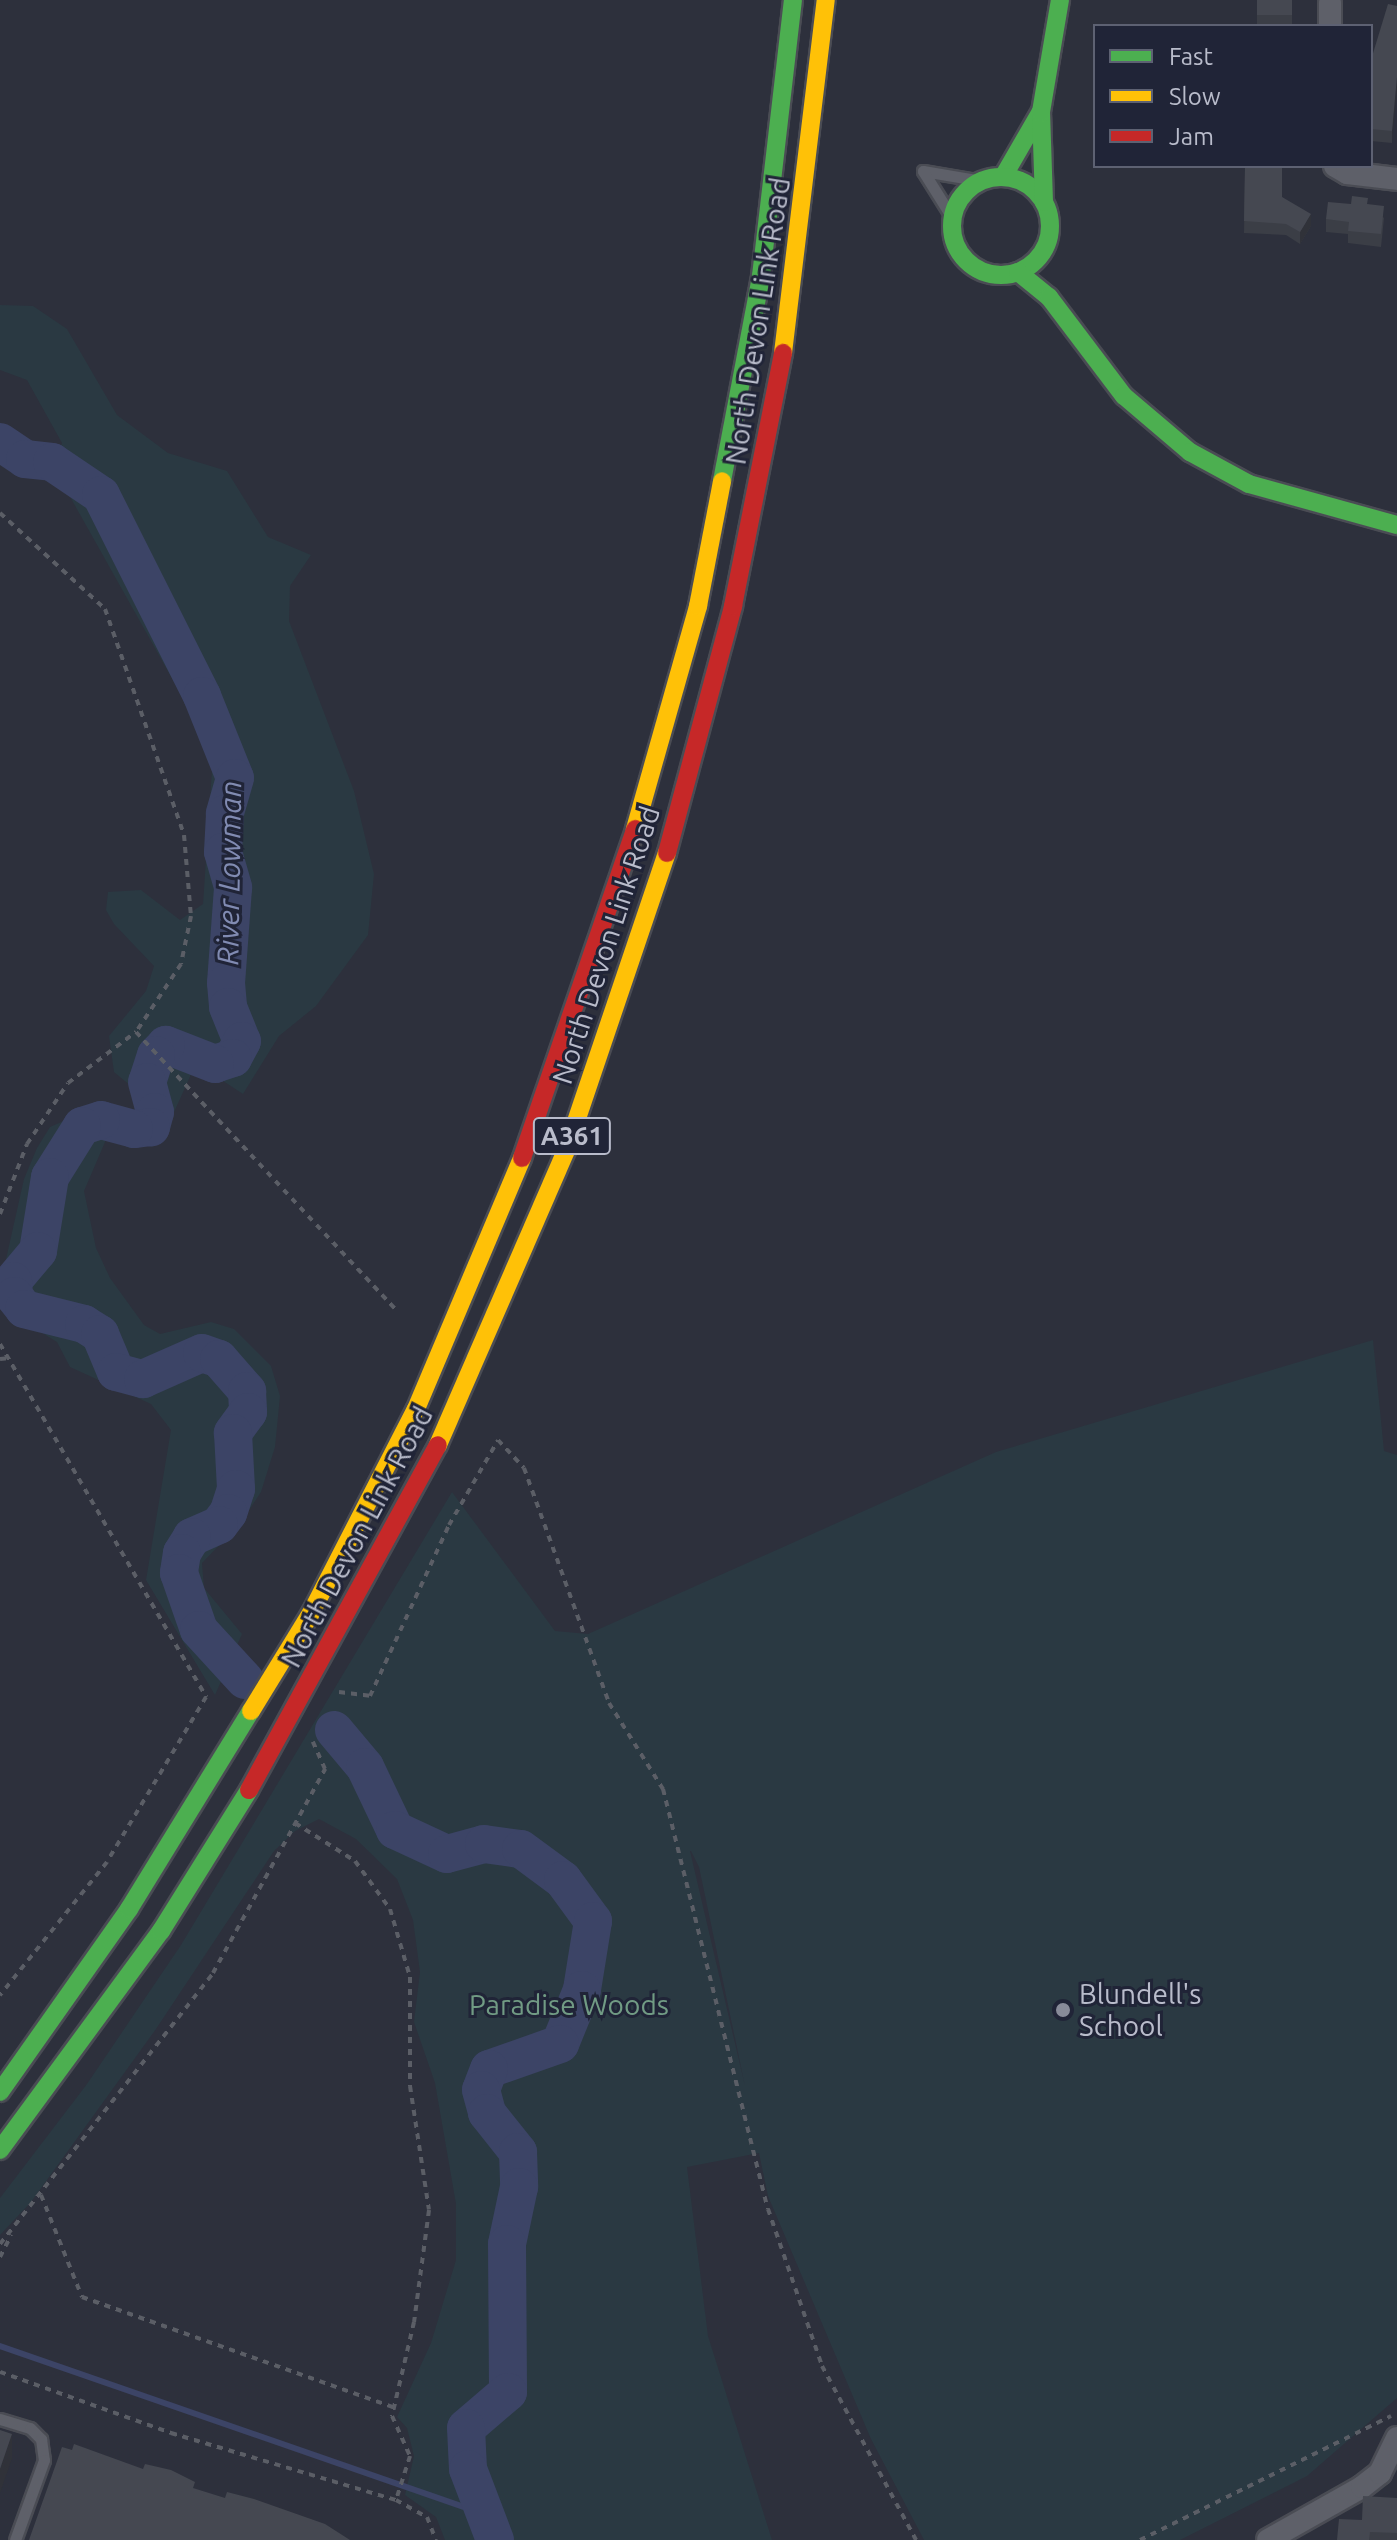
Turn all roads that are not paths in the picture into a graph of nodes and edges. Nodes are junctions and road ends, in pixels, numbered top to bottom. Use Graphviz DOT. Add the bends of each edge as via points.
graph roads {
  1 [pos="793,0"];
  2 [pos="827,0"];
  3 [pos="1060,0"];
  4 [pos="1041,112"];
  5 [pos="1338,168"];
  6 [pos="1003,177"];
  7 [pos="1397,179"];
  8 [pos="983,181"];
  9 [pos="1044,202"];
  10 [pos="953,219"];
  11 [pos="1048,241"];
  12 [pos="1018,272"];
  13 [pos="1079,334"];
  14 [pos="1397,525"];
  15 [pos="0,2092"];
  16 [pos="0,2150"];
  17 [pos="0,2419"];
  18 [pos="1397,2438"];
  19 [pos="1302,2532"];
  20 [pos="15,2540"];
  21 [pos="1268,2540"];
  1 -- 15 [label="main road, North Devon Link Road / A361" via="761,276 698,606 622,877 538,1119 416,1409 311,1613 138,1896"];
  2 -- 16 [label="main road, North Devon Link Road / A361" via="790,315 733,606 657,890 567,1148 449,1423 330,1653 161,1931"];
  3 -- 4 [label="main road"];
  4 -- 6 [label="main road"];
  4 -- 9 [label="main road"];
  5 -- 7 [label="street"];
  6 -- 8 [label="main road"];
  6 -- 9 [label="main road" via="1026,184"];
  8 -- 10 [label="main road" via="963,196"];
  8 -- 10 [label="lane" via="923,171"];
  9 -- 11 [label="main road" via="1050,221"];
  10 -- 12 [label="main road" via="956,244 970,264 993,274"];
  11 -- 12 [label="main road" via="1038,258"];
  11 -- 13 [label="main road"];
  12 -- 13 [label="main road" via="1044,291"];
  13 -- 14 [label="main road" via="1144,416 1209,465 1269,491"];
  17 -- 20 [label="lane" via="30,2428 41,2439 44,2460"];
  18 -- 19 [label="street" via="1380,2473"];
  19 -- 21 [label="street"];
}
